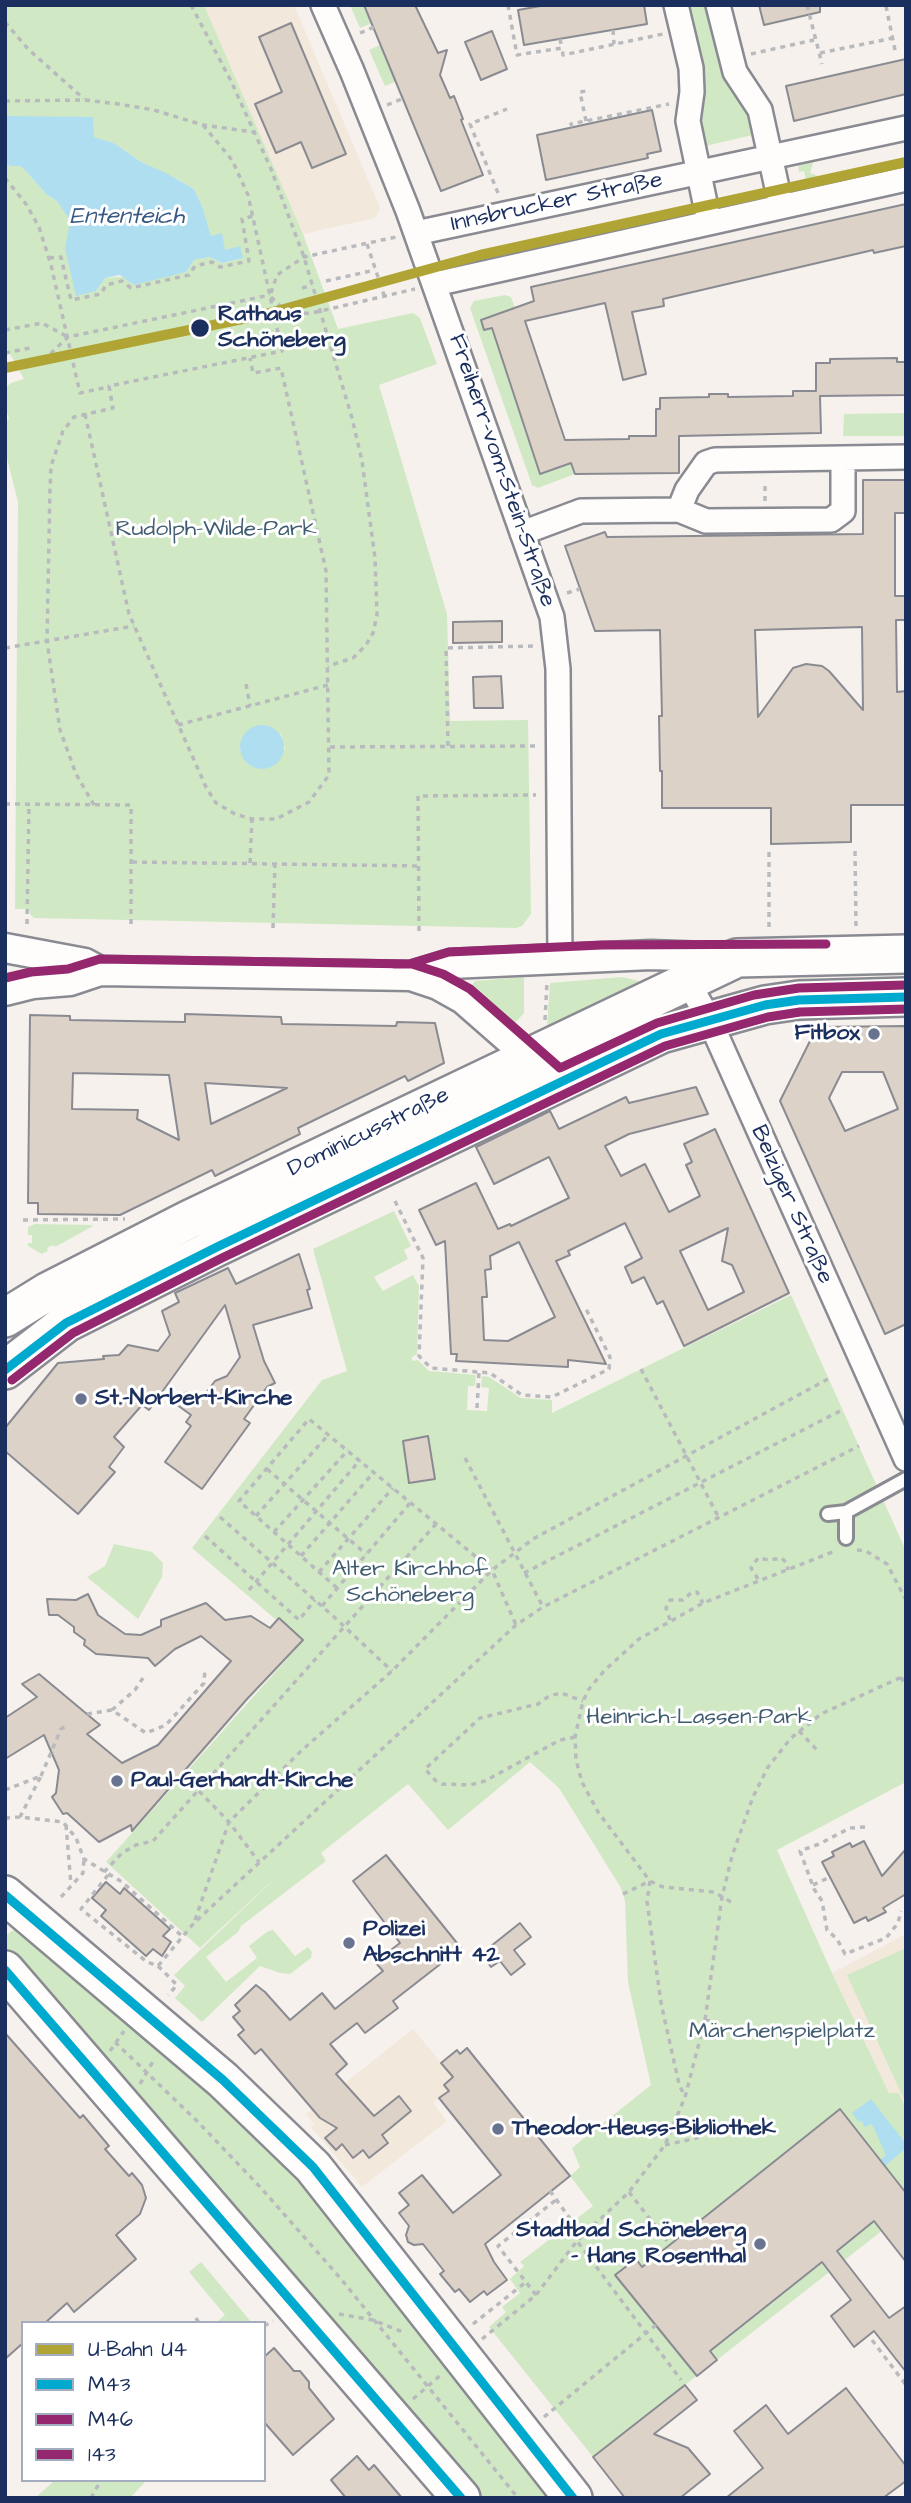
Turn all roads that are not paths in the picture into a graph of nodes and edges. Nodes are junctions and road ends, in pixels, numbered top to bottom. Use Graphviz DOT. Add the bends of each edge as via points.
graph roads {
  1 [pos="323,5"];
  2 [pos="676,5"];
  3 [pos="718,5"];
  4 [pos="906,128"];
  5 [pos="771,157"];
  6 [pos="699,173"];
  7 [pos="906,179"];
  8 [pos="781,206"];
  9 [pos="709,222"];
  10 [pos="407,235"];
  11 [pos="426,286"];
  12 [pos="906,457"];
  13 [pos="843,458"];
  14 [pos="679,510"];
  15 [pos="522,533"];
  16 [pos="5,948"];
  17 [pos="906,954"];
  18 [pos="679,968"];
  19 [pos="100,971"];
  20 [pos="554,971"];
  21 [pos="411,976"];
  22 [pos="5,991"];
  23 [pos="906,997"];
  24 [pos="709,1019"];
  25 [pos="530,1058"];
  26 [pos="558,1082"];
  27 [pos="5,1318"];
  28 [pos="5,1364"];
  29 [pos="6,1370"];
  30 [pos="906,1459"];
  31 [pos="906,1479"];
  32 [pos="846,1512"];
  33 [pos="828,1514"];
  34 [pos="845,1544"];
  35 [pos="5,1895"];
  36 [pos="35,1915"];
  37 [pos="5,1970"];
  38 [pos="461,2498"];
  39 [pos="573,2498"];
  1 -- 10 [label="street, Freiherr-vom-Stein-Straße" via="384,148"];
  2 -- 6 [label="street" via="691,68 688,121"];
  3 -- 5 [label="street" via="736,72 760,110"];
  4 -- 5 [label="street, Innsbrucker Straße"];
  5 -- 6 [label="street, Innsbrucker Straße"];
  5 -- 8 [label="street"];
  6 -- 9 [label="street"];
  6 -- 10 [label="street, Innsbrucker Straße"];
  7 -- 8 [label="street"];
  8 -- 9 [label="street"];
  9 -- 11 [label="street"];
  10 -- 11 [label="street, Freiherr-vom-Stein-Straße"];
  11 -- 15 [label="street, Freiherr-vom-Stein-Straße"];
  12 -- 13 [label="street"];
  13 -- 14 [label="street" via="715,460 706,463 687,489"];
  13 -- 14 [label="street" via="843,511 831,520 706,521"];
  14 -- 15 [label="street" via="581,511"];
  15 -- 20 [label="street, Freiherr-vom-Stein-Straße" via="552,617 558,669"];
  16 -- 19 [label="street" via="85,963"];
  17 -- 18 [label="main road, Dominicusstraße" via="737,958"];
  18 -- 20 [label="street"];
  18 -- 24 [label="street, Belziger Straße"];
  18 -- 25 [label="main road, Dominicusstraße"];
  19 -- 21 [label="street"];
  19 -- 22 [label="street" via="70,981"];
  20 -- 21 [label="street" via="450,964"];
  21 -- 25 [label="street" via="463,999"];
  23 -- 24 [label="main road, Dominicusstraße" via="799,1000"];
  24 -- 26 [label="main road, Dominicusstraße" via="662,1034"];
  24 -- 30 [label="street, Belziger Straße"];
  25 -- 26 [label="street"];
  25 -- 27 [label="main road, Dominicusstraße" via="177,1226"];
  26 -- 29 [label="main road, Dominicusstraße" via="66,1324"];
  28 -- 29 [label="street"];
  31 -- 32 [label="lane"];
  32 -- 33 [label="lane"];
  32 -- 34 [label="lane"];
  35 -- 36 [label="main road"];
  36 -- 39 [label="main road" via="223,2080 313,2167 470,2342"];
  37 -- 38 [label="main road"];
}
